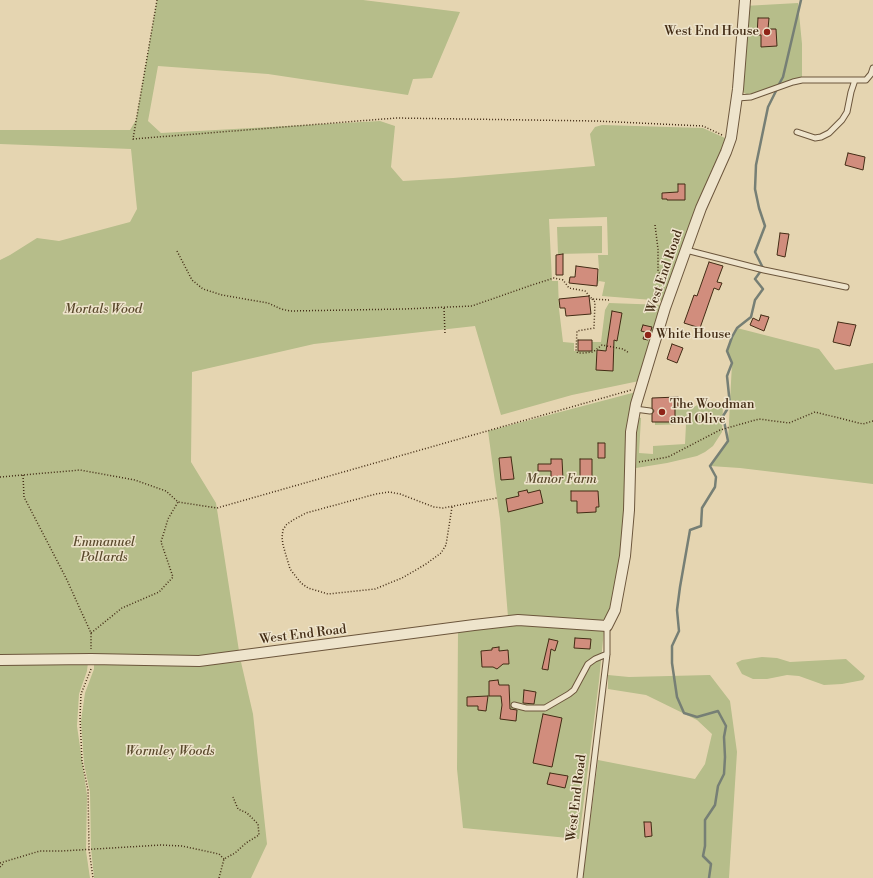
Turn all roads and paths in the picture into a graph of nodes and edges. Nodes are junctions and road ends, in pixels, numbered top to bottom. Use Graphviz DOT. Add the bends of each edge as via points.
graph roads {
  1 [pos="158,0"];
  2 [pos="745,0"];
  3 [pos="873,68"];
  4 [pos="855,80"];
  5 [pos="737,98"];
  6 [pos="797,132"];
  7 [pos="731,138"];
  8 [pos="655,225"];
  9 [pos="686,250"];
  10 [pos="177,251"];
  11 [pos="676,278"];
  12 [pos="846,287"];
  13 [pos="592,299"];
  14 [pos="609,300"];
  15 [pos="444,308"];
  16 [pos="445,334"];
  17 [pos="629,353"];
  18 [pos="640,388"];
  19 [pos="634,409"];
  20 [pos="650,411"];
  21 [pos="873,421"];
  22 [pos="629,464"];
  23 [pos="23,474"];
  24 [pos="0,477"];
  25 [pos="497,498"];
  26 [pos="178,502"];
  27 [pos="452,507"];
  28 [pos="607,626"];
  29 [pos="91,633"];
  30 [pos="607,654"];
  31 [pos="91,659"];
  32 [pos="0,660"];
  33 [pos="514,705"];
  34 [pos="233,797"];
  35 [pos="89,849"];
  36 [pos="224,860"];
  37 [pos="6,861"];
  38 [pos="0,863"];
  39 [pos="0,867"];
  40 [pos="92,878"];
  41 [pos="218,878"];
  42 [pos="580,878"];
  1 -- 7 [label="path" via="133,140 396,118 596,121 703,126"];
  2 -- 5 [label="street, West End Road"];
  3 -- 4 [label="lane" via="866,80"];
  4 -- 5 [label="lane" via="802,80 751,97"];
  4 -- 6 [label="lane" via="846,112 829,133 815,138"];
  5 -- 7 [label="street, West End Road"];
  7 -- 9 [label="street, West End Road"];
  8 -- 11 [label="path" via="659,274 665,278"];
  9 -- 11 [label="street, West End Road"];
  9 -- 12 [label="lane"];
  10 -- 15 [label="path" via="192,280 203,289 268,303 290,311"];
  11 -- 18 [label="street, West End Road"];
  13 -- 14 [label="path"];
  13 -- 15 [label="path" via="584,291 569,288 563,280 554,278 472,306"];
  13 -- 17 [label="path" via="595,302 594,328 576,331 576,351 593,352 602,345 623,349"];
  15 -- 16 [label="path"];
  18 -- 19 [label="street, West End Road"];
  18 -- 26 [label="path" via="216,508"];
  19 -- 20 [label="lane"];
  19 -- 22 [label="street, West End Road"];
  21 -- 22 [label="path" via="863,424 815,412 789,423 759,419 725,429 668,457"];
  22 -- 28 [label="street, West End Road" via="625,556 615,610"];
  23 -- 24 [label="path"];
  23 -- 26 [label="path" via="88,471 134,480 166,491"];
  23 -- 29 [label="path" via="24,497"];
  25 -- 27 [label="path"];
  26 -- 29 [label="path" via="168,519 161,542 173,577 159,592 122,608"];
  27 -- 27 [label="path" via="434,507 389,492 306,513 286,525 283,530 283,546 290,569 308,588 328,594 375,589 397,580 441,553 446,546"];
  28 -- 30 [label="lane, West End Road"];
  28 -- 31 [label="street, West End Road" via="518,620 199,661"];
  29 -- 31 [label="path"];
  30 -- 33 [label="lane" via="588,664 574,690 545,708"];
  30 -- 42 [label="lane, West End Road"];
  31 -- 32 [label="street, West End Road"];
  31 -- 35 [label="path" via="92,668 81,694 80,717 82,760 88,790"];
  34 -- 36 [label="path" via="238,809 247,813 258,824 259,836"];
  35 -- 36 [label="path" via="182,846 220,854"];
  35 -- 37 [label="path" via="40,851"];
  35 -- 40 [label="path"];
  36 -- 41 [label="path"];
  37 -- 38 [label="path"];
  37 -- 39 [label="path"];
}
